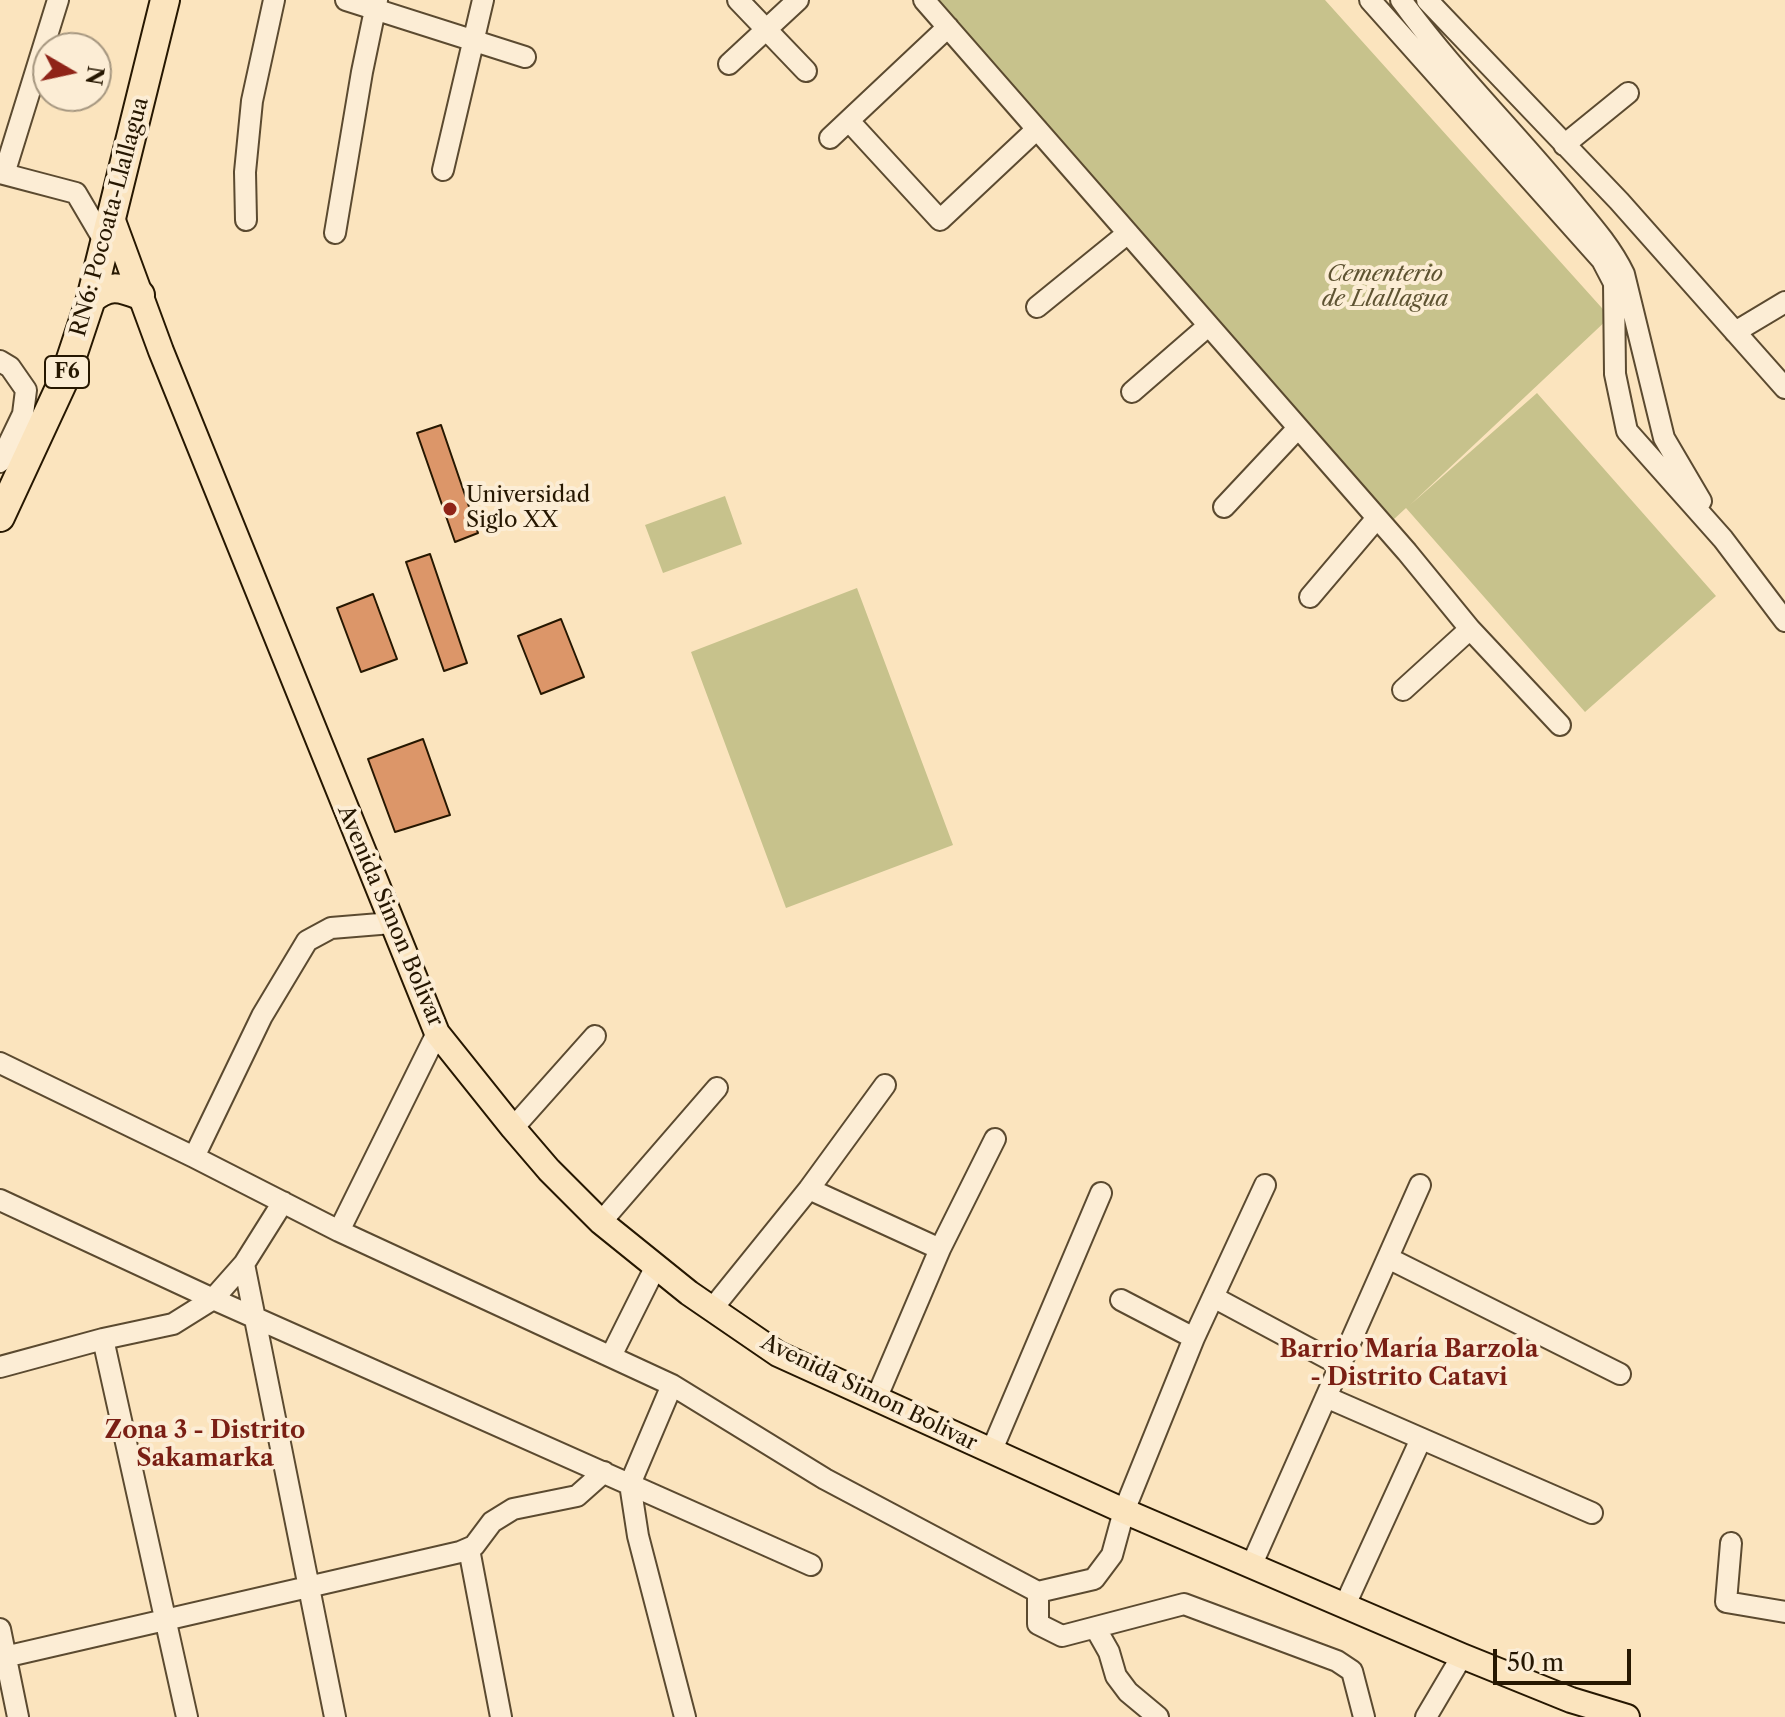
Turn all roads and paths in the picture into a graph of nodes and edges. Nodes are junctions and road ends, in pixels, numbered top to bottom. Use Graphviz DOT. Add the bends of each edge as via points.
graph roads {
  1 [pos="58,0"];
  2 [pos="165,0"];
  3 [pos="274,0"];
  4 [pos="346,0"];
  5 [pos="483,0"];
  6 [pos="738,0"];
  7 [pos="798,0"];
  8 [pos="924,0"];
  9 [pos="1370,0"];
  10 [pos="1401,0"];
  11 [pos="1427,0"];
  12 [pos="376,5"];
  13 [pos="948,27"];
  14 [pos="765,31"];
  15 [pos="473,41"];
  16 [pos="525,57"];
  17 [pos="729,64"];
  18 [pos="806,71"];
  19 [pos="1628,93"];
  20 [pos="849,121"];
  21 [pos="1037,129"];
  22 [pos="830,138"];
  23 [pos="1564,145"];
  24 [pos="443,170"];
  25 [pos="2,173"];
  26 [pos="246,220"];
  27 [pos="109,231"];
  28 [pos="335,233"];
  29 [pos="1128,233"];
  30 [pos="140,295"];
  31 [pos="91,299"];
  32 [pos="1785,302"];
  33 [pos="1037,307"];
  34 [pos="1208,326"];
  35 [pos="1735,332"];
  36 [pos="0,361"];
  37 [pos="1785,388"];
  38 [pos="1132,392"];
  39 [pos="1298,428"];
  40 [pos="0,462"];
  41 [pos="1224,507"];
  42 [pos="0,517"];
  43 [pos="1377,518"];
  44 [pos="1723,539"];
  45 [pos="1310,597"];
  46 [pos="1785,621"];
  47 [pos="1470,629"];
  48 [pos="1403,690"];
  49 [pos="1560,725"];
  50 [pos="392,923"];
  51 [pos="437,1033"];
  52 [pos="595,1036"];
  53 [pos="0,1063"];
  54 [pos="885,1085"];
  55 [pos="717,1088"];
  56 [pos="513,1128"];
  57 [pos="995,1139"];
  58 [pos="194,1157"];
  59 [pos="1265,1185"];
  60 [pos="1420,1185"];
  61 [pos="809,1189"];
  62 [pos="1101,1193"];
  63 [pos="0,1200"];
  64 [pos="283,1202"];
  65 [pos="601,1222"];
  66 [pos="339,1231"];
  67 [pos="940,1249"];
  68 [pos="1388,1258"];
  69 [pos="244,1264"];
  70 [pos="655,1268"];
  71 [pos="1215,1298"];
  72 [pos="213,1299"];
  73 [pos="1121,1300"];
  74 [pos="712,1309"];
  75 [pos="255,1316"];
  76 [pos="1194,1338"];
  77 [pos="103,1339"];
  78 [pos="611,1356"];
  79 [pos="1340,1365"];
  80 [pos="0,1367"];
  81 [pos="1620,1374"];
  82 [pos="672,1385"];
  83 [pos="1326,1397"];
  84 [pos="876,1399"];
  85 [pos="1421,1439"];
  86 [pos="991,1452"];
  87 [pos="604,1472"];
  88 [pos="630,1484"];
  89 [pos="1124,1511"];
  90 [pos="1592,1513"];
  91 [pos="1731,1543"];
  92 [pos="469,1549"];
  93 [pos="1252,1564"];
  94 [pos="811,1565"];
  95 [pos="307,1588"];
  96 [pos="1038,1592"];
  97 [pos="1345,1605"];
  98 [pos="1785,1612"];
  99 [pos="166,1620"];
  100 [pos="0,1629"];
  101 [pos="1096,1629"];
  102 [pos="1462,1656"];
  103 [pos="3,1657"];
  104 [pos="18,1717"];
  105 [pos="187,1717"];
  106 [pos="335,1717"];
  107 [pos="501,1717"];
  108 [pos="685,1717"];
  109 [pos="1158,1717"];
  110 [pos="1364,1717"];
  111 [pos="1426,1717"];
  112 [pos="1627,1717"];
  1 -- 25 [label="street"];
  2 -- 27 [label="highway, RN6: Pocoata-Llallagua / F6"];
  3 -- 26 [label="street" via="252,101"];
  4 -- 12 [label="street"];
  5 -- 15 [label="street"];
  6 -- 14 [label="street"];
  7 -- 14 [label="street"];
  8 -- 13 [label="street"];
  9 -- 44 [label="street" via="1602,260 1614,283 1615,374 1627,431"];
  10 -- 44 [label="street" via="1613,251 1624,274 1664,438"];
  11 -- 23 [label="street"];
  12 -- 15 [label="street"];
  12 -- 28 [label="street"];
  13 -- 20 [label="street"];
  13 -- 21 [label="street"];
  14 -- 17 [label="street"];
  14 -- 18 [label="street"];
  15 -- 16 [label="street"];
  15 -- 24 [label="street"];
  19 -- 23 [label="street"];
  20 -- 21 [label="street" via="940,220"];
  20 -- 22 [label="street"];
  21 -- 29 [label="street"];
  23 -- 35 [label="street"];
  25 -- 27 [label="street" via="76,193"];
  27 -- 30 [label="main road, Avenida Simon Bolivar"];
  27 -- 31 [label="highway, RN6: Pocoata-Llallagua / F6"];
  29 -- 33 [label="street"];
  29 -- 34 [label="street"];
  30 -- 31 [label="highway" via="118,286"];
  30 -- 50 [label="main road, Avenida Simon Bolivar"];
  31 -- 42 [label="highway, RN6: Pocoata-Llallagua / F6" via="65,377"];
  32 -- 35 [label="street"];
  34 -- 38 [label="street"];
  34 -- 39 [label="street"];
  35 -- 37 [label="street"];
  36 -- 40 [label="street" via="26,390 23,414"];
  39 -- 41 [label="street"];
  39 -- 43 [label="street"];
  43 -- 45 [label="street"];
  43 -- 47 [label="street"];
  44 -- 46 [label="street"];
  47 -- 48 [label="street"];
  47 -- 49 [label="street"];
  50 -- 51 [label="main road, Avenida Simon Bolivar"];
  50 -- 58 [label="street" via="331,928 307,941 262,1016"];
  51 -- 56 [label="main road, Avenida Simon Bolivar"];
  51 -- 66 [label="street"];
  52 -- 56 [label="street"];
  53 -- 58 [label="street"];
  54 -- 61 [label="street"];
  55 -- 65 [label="street"];
  56 -- 65 [label="main road, Avenida Simon Bolivar"];
  57 -- 67 [label="street"];
  58 -- 64 [label="street"];
  59 -- 71 [label="street"];
  60 -- 68 [label="street"];
  61 -- 67 [label="street"];
  61 -- 74 [label="street"];
  62 -- 86 [label="street"];
  63 -- 72 [label="street"];
  64 -- 66 [label="street"];
  64 -- 69 [label="street"];
  65 -- 70 [label="main road, Avenida Simon Bolivar"];
  66 -- 78 [label="street"];
  67 -- 84 [label="street"];
  68 -- 79 [label="street"];
  68 -- 81 [label="street"];
  69 -- 72 [label="street"];
  69 -- 75 [label="street"];
  70 -- 74 [label="main road, Avenida Simon Bolivar"];
  70 -- 78 [label="street"];
  71 -- 76 [label="street"];
  71 -- 79 [label="street"];
  72 -- 75 [label="street"];
  72 -- 77 [label="street" via="173,1324"];
  73 -- 76 [label="street"];
  74 -- 84 [label="main road, Avenida Simon Bolivar" via="778,1354"];
  75 -- 87 [label="street"];
  75 -- 95 [label="street"];
  76 -- 89 [label="street"];
  77 -- 80 [label="street"];
  77 -- 99 [label="street"];
  78 -- 82 [label="street"];
  79 -- 83 [label="street"];
  82 -- 88 [label="street"];
  82 -- 96 [label="street" via="825,1479"];
  83 -- 85 [label="street"];
  83 -- 93 [label="street"];
  84 -- 86 [label="main road, Avenida Simon Bolivar"];
  85 -- 90 [label="street"];
  85 -- 97 [label="street"];
  86 -- 89 [label="main road, Avenida Simon Bolivar"];
  87 -- 88 [label="street"];
  87 -- 92 [label="street" via="577,1496 513,1509 492,1522"];
  88 -- 94 [label="street"];
  88 -- 108 [label="street" via="638,1536"];
  89 -- 93 [label="main road, Avenida Simon Bolivar"];
  89 -- 96 [label="street" via="1112,1555 1094,1579"];
  91 -- 98 [label="street" via="1726,1602"];
  92 -- 95 [label="street"];
  92 -- 107 [label="street"];
  93 -- 97 [label="main road, Avenida Simon Bolivar"];
  95 -- 99 [label="street"];
  95 -- 106 [label="street"];
  96 -- 101 [label="street" via="1038,1624 1062,1636"];
  97 -- 102 [label="main road, Avenida Simon Bolivar"];
  99 -- 103 [label="street"];
  99 -- 105 [label="street"];
  100 -- 103 [label="street"];
  101 -- 109 [label="street" via="1116,1676"];
  101 -- 110 [label="street" via="1184,1604 1337,1661 1352,1671"];
  102 -- 111 [label="street"];
  102 -- 112 [label="main road, Avenida Simon Bolivar"];
  103 -- 104 [label="street"];
}
